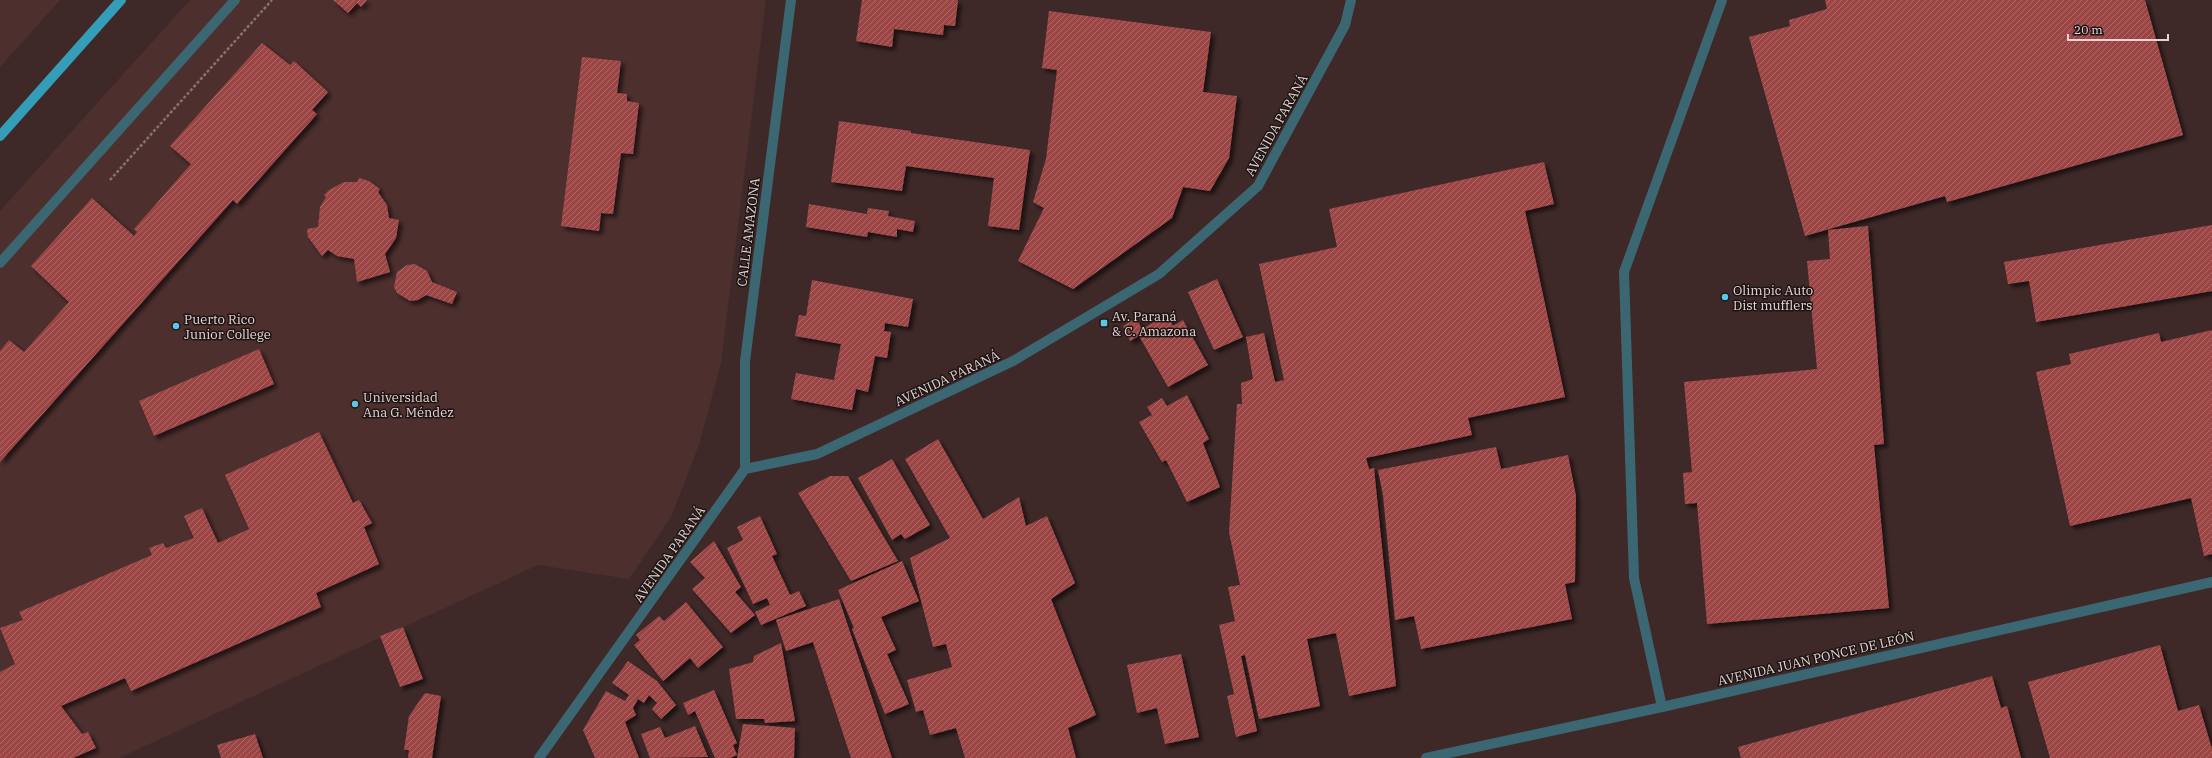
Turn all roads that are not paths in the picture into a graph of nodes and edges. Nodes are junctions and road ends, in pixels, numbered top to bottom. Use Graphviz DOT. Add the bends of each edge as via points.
graph roads {
  1 [pos="121,0"];
  2 [pos="235,0"];
  3 [pos="791,0"];
  4 [pos="1351,0"];
  5 [pos="1722,0"];
  6 [pos="0,136"];
  7 [pos="0,263"];
  8 [pos="746,469"];
  9 [pos="2212,582"];
  10 [pos="1662,707"];
  11 [pos="539,758"];
  12 [pos="1426,758"];
  1 -- 6 [label="main road"];
  2 -- 7 [label="street"];
  3 -- 8 [label="street, CALLE AMAZONA" via="745,362"];
  4 -- 8 [label="street, AVENIDA PARANÁ" via="1345,25 1258,186 1159,274 1013,362 817,454"];
  5 -- 10 [label="street" via="1624,272 1634,578"];
  8 -- 11 [label="street, AVENIDA PARANÁ"];
  9 -- 10 [label="street, AVENIDA JUAN PONCE DE LEÓN"];
  10 -- 12 [label="street, AVENIDA JUAN PONCE DE LEÓN"];
}
